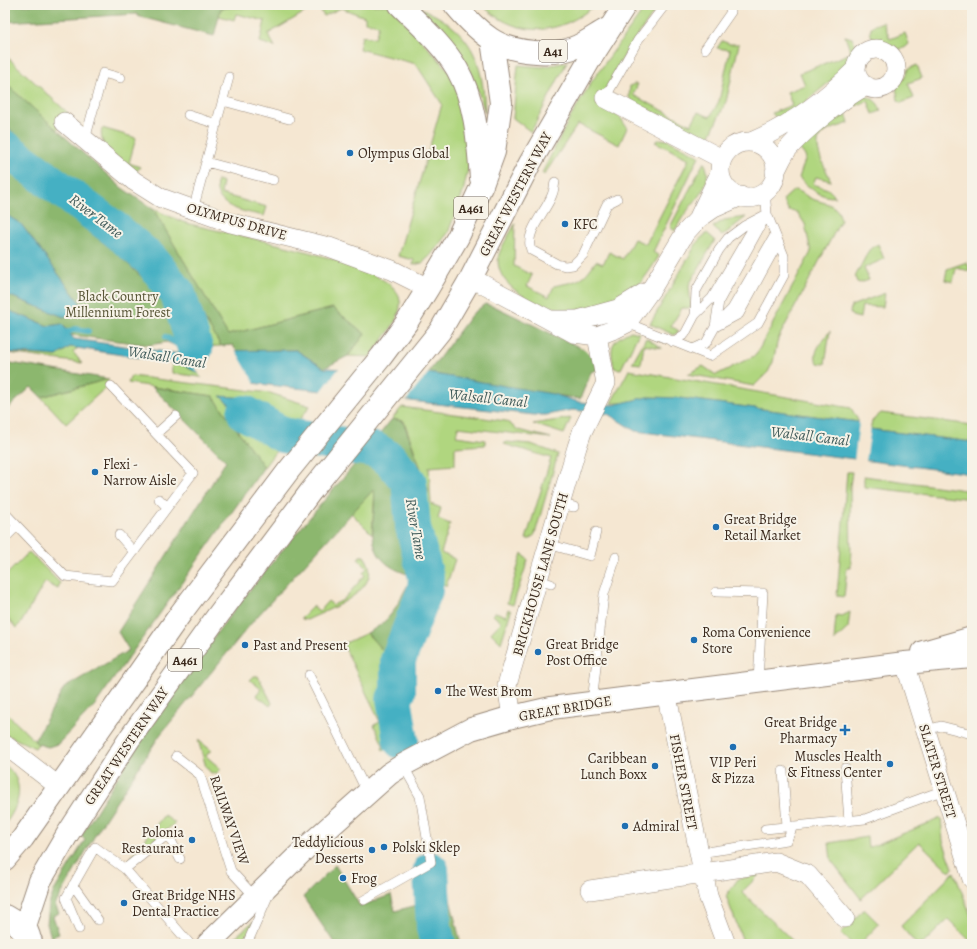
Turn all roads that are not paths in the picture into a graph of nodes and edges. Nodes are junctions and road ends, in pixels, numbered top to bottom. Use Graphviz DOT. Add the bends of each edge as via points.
graph roads {
  1 [pos="400,5"];
  2 [pos="441,5"];
  3 [pos="455,5"];
  4 [pos="625,5"];
  5 [pos="665,5"];
  6 [pos="729,5"];
  7 [pos="469,22"];
  8 [pos="610,27"];
  9 [pos="492,40"];
  10 [pos="705,49"];
  11 [pos="856,69"];
  12 [pos="229,77"];
  13 [pos="121,78"];
  14 [pos="867,86"];
  15 [pos="605,98"];
  16 [pos="223,102"];
  17 [pos="188,115"];
  18 [pos="289,119"];
  19 [pos="64,122"];
  20 [pos="217,124"];
  21 [pos="85,140"];
  22 [pos="751,142"];
  23 [pos="206,162"];
  24 [pos="721,166"];
  25 [pos="775,172"];
  26 [pos="273,180"];
  27 [pos="555,182"];
  28 [pos="482,185"];
  29 [pos="765,191"];
  30 [pos="741,196"];
  31 [pos="617,199"];
  32 [pos="193,210"];
  33 [pos="768,214"];
  34 [pos="759,218"];
  35 [pos="698,219"];
  36 [pos="776,239"];
  37 [pos="471,278"];
  38 [pos="428,288"];
  39 [pos="652,288"];
  40 [pos="695,315"];
  41 [pos="551,320"];
  42 [pos="627,322"];
  43 [pos="715,327"];
  44 [pos="597,336"];
  45 [pos="673,342"];
  46 [pos="693,350"];
  47 [pos="111,386"];
  48 [pos="176,416"];
  49 [pos="156,434"];
  50 [pos="159,499"];
  51 [pos="167,507"];
  52 [pos="5,513"];
  53 [pos="17,526"];
  54 [pos="596,532"];
  55 [pos="119,536"];
  56 [pos="5,538"];
  57 [pos="548,544"];
  58 [pos="134,552"];
  59 [pos="616,556"];
  60 [pos="716,592"];
  61 [pos="972,638"];
  62 [pos="972,657"];
  63 [pos="905,663"];
  64 [pos="309,676"];
  65 [pos="758,681"];
  66 [pos="666,692"];
  67 [pos="592,702"];
  68 [pos="512,717"];
  69 [pos="926,730"];
  70 [pos="972,734"];
  71 [pos="5,745"];
  72 [pos="176,756"];
  73 [pos="403,765"];
  74 [pos="844,768"];
  75 [pos="783,771"];
  76 [pos="58,786"];
  77 [pos="944,790"];
  78 [pos="368,793"];
  79 [pos="849,821"];
  80 [pos="790,826"];
  81 [pos="765,829"];
  82 [pos="699,853"];
  83 [pos="5,858"];
  84 [pos="180,859"];
  85 [pos="125,868"];
  86 [pos="703,872"];
  87 [pos="276,878"];
  88 [pos="972,879"];
  89 [pos="73,886"];
  90 [pos="590,890"];
  91 [pos="255,897"];
  92 [pos="364,900"];
  93 [pos="5,916"];
  94 [pos="845,918"];
  95 [pos="98,920"];
  96 [pos="78,929"];
  97 [pos="31,940"];
  98 [pos="190,944"];
  99 [pos="208,944"];
  100 [pos="247,944"];
  101 [pos="726,944"];
  1 -- 28 [label="main road" via="442,48 466,88 477,127"];
  2 -- 7 [label="main road, A41"];
  3 -- 7 [label="main road, A41"];
  4 -- 8 [label="main road, A41"];
  5 -- 15 [label="lane" via="638,40"];
  6 -- 10 [label="lane" via="731,12"];
  7 -- 9 [label="main road, A41"];
  8 -- 9 [label="main road, A41" via="577,46 550,52 526,52"];
  8 -- 37 [label="main road, GREAT WESTERN WAY / A461" via="530,163"];
  9 -- 28 [label="main road, A461" via="500,103 494,152"];
  11 -- 14 [label="street" via="859,79"];
  11 -- 14 [label="street" via="862,55 873,50 885,52 894,61 896,74 888,85 876,89"];
  11 -- 22 [label="street" via="801,115 774,132"];
  12 -- 16 [label="lane"];
  13 -- 21 [label="lane" via="103,73"];
  14 -- 25 [label="street" via="846,98 787,150"];
  15 -- 24 [label="street"];
  16 -- 18 [label="lane"];
  16 -- 20 [label="lane"];
  17 -- 20 [label="lane"];
  19 -- 21 [label="street, OLYMPUS DRIVE"];
  20 -- 23 [label="lane"];
  21 -- 32 [label="street, OLYMPUS DRIVE" via="134,181 161,198"];
  22 -- 24 [label="street" via="734,146"];
  22 -- 25 [label="street" via="766,149 772,157"];
  23 -- 26 [label="lane"];
  23 -- 32 [label="lane"];
  24 -- 30 [label="street" via="724,184 730,191"];
  24 -- 35 [label="street"];
  25 -- 29 [label="street" via="771,184"];
  27 -- 31 [label="lane" via="552,195 531,233 529,243 531,250 565,266 573,265 583,255 607,204"];
  28 -- 38 [label="main road, A461" via="458,237"];
  29 -- 30 [label="street" via="748,198"];
  29 -- 33 [label="lane"];
  30 -- 35 [label="street" via="714,208"];
  32 -- 38 [label="street, OLYMPUS DRIVE" via="231,223 329,247 392,270"];
  33 -- 34 [label="lane"];
  33 -- 36 [label="lane"];
  33 -- 43 [label="lane" via="719,301"];
  34 -- 40 [label="lane" via="712,298"];
  34 -- 40 [label="lane" via="728,238 719,250 696,291"];
  35 -- 39 [label="street" via="685,234"];
  36 -- 43 [label="lane" via="732,309"];
  36 -- 46 [label="lane" via="784,256 784,275 758,323 710,356"];
  37 -- 41 [label="street"];
  37 -- 97 [label="main road, GREAT WESTERN WAY / A461" via="440,331 311,490 134,732 67,834 40,881 25,926"];
  38 -- 76 [label="main road, A461" via="381,357 289,470 181,613"];
  39 -- 41 [label="street" via="618,309 578,320"];
  39 -- 42 [label="street"];
  40 -- 45 [label="lane" via="685,334"];
  41 -- 44 [label="street" via="574,333"];
  42 -- 44 [label="street"];
  42 -- 45 [label="lane"];
  43 -- 46 [label="lane" via="706,343"];
  44 -- 57 [label="street, BRICKHOUSE LANE SOUTH" via="606,383 582,432 567,505"];
  45 -- 46 [label="lane"];
  47 -- 49 [label="lane"];
  48 -- 49 [label="lane"];
  49 -- 51 [label="lane" via="193,473"];
  50 -- 51 [label="lane"];
  51 -- 58 [label="lane"];
  52 -- 53 [label="lane"];
  53 -- 56 [label="lane"];
  53 -- 58 [label="lane" via="65,576 112,581"];
  54 -- 57 [label="lane" via="590,556"];
  55 -- 58 [label="lane"];
  57 -- 68 [label="street, BRICKHOUSE LANE SOUTH" via="544,582 507,685"];
  59 -- 67 [label="lane" via="604,594"];
  60 -- 65 [label="lane" via="754,589 763,592"];
  61 -- 63 [label="main road, GREAT BRIDGE" via="926,651"];
  62 -- 63 [label="main road, GREAT BRIDGE"];
  63 -- 65 [label="main road, GREAT BRIDGE"];
  63 -- 69 [label="street, SLATER STREET"];
  64 -- 78 [label="lane"];
  65 -- 66 [label="main road, GREAT BRIDGE"];
  66 -- 67 [label="main road, GREAT BRIDGE"];
  66 -- 82 [label="street, FISHER STREET"];
  67 -- 68 [label="main road, GREAT BRIDGE"];
  68 -- 73 [label="main road, GREAT BRIDGE" via="468,731"];
  69 -- 70 [label="lane" via="941,726"];
  69 -- 77 [label="street, SLATER STREET"];
  71 -- 76 [label="street"];
  72 -- 91 [label="lane, RAILWAY VIEW" via="200,775 231,871"];
  73 -- 78 [label="main road, GREAT BRIDGE"];
  73 -- 92 [label="lane" via="420,796 431,862"];
  74 -- 79 [label="lane"];
  75 -- 80 [label="lane"];
  76 -- 83 [label="main road, A461" via="23,838"];
  77 -- 79 [label="lane" via="865,819"];
  77 -- 88 [label="street, SLATER STREET"];
  78 -- 87 [label="main road, GREAT BRIDGE"];
  79 -- 80 [label="lane"];
  80 -- 81 [label="lane"];
  80 -- 82 [label="lane" via="786,840"];
  82 -- 86 [label="street, FISHER STREET"];
  84 -- 85 [label="lane" via="168,834"];
  85 -- 89 [label="lane" via="96,846"];
  85 -- 98 [label="lane"];
  86 -- 90 [label="street"];
  86 -- 94 [label="street" via="776,862 808,875"];
  86 -- 101 [label="street, FISHER STREET" via="708,896"];
  87 -- 91 [label="main road, GREAT BRIDGE"];
  87 -- 100 [label="lane"];
  89 -- 95 [label="lane"];
  89 -- 96 [label="lane" via="66,898"];
  91 -- 99 [label="main road, GREAT BRIDGE"];
  93 -- 97 [label="main road" via="15,922"];
}
